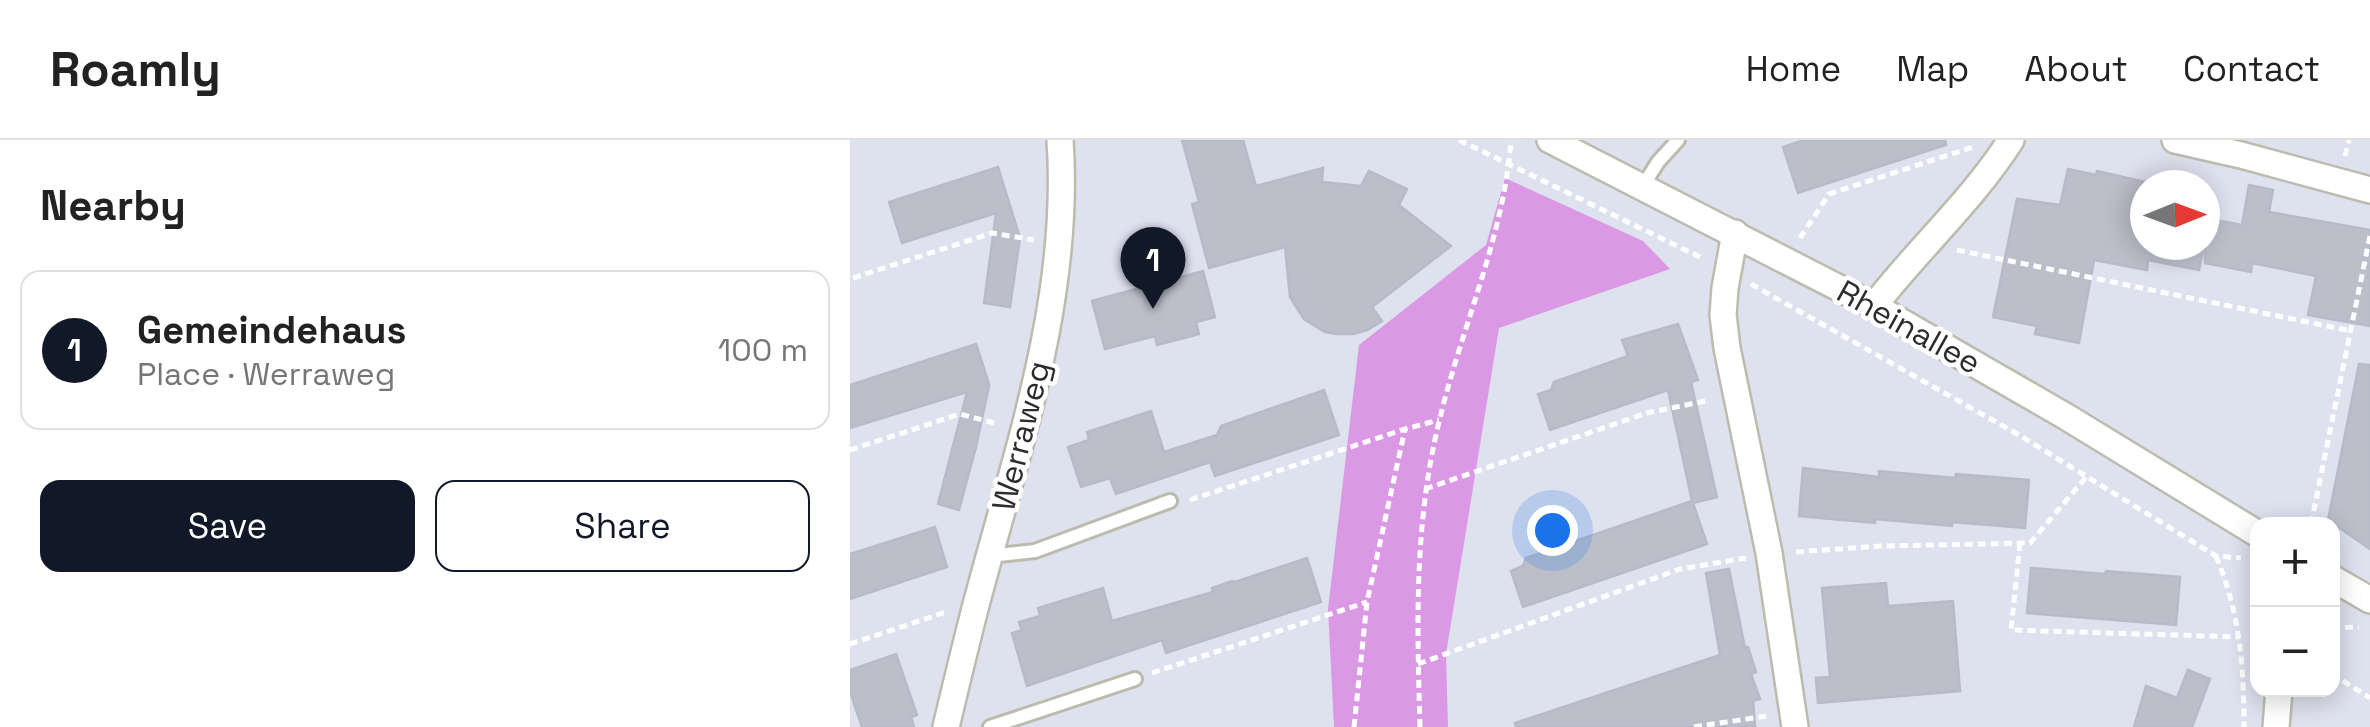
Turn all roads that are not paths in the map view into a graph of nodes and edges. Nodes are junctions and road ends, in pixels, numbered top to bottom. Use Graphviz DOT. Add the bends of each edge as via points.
graph roads {
  1 [pos="1060,140"];
  2 [pos="1550,140"];
  3 [pos="1678,140"];
  4 [pos="2011,140"];
  5 [pos="2174,140"];
  6 [pos="1643,186"];
  7 [pos="2370,190"];
  8 [pos="1734,232"];
  9 [pos="1874,306"];
  10 [pos="1170,500"];
  11 [pos="2250,529"];
  12 [pos="990,556"];
  13 [pos="2340,583"];
  14 [pos="2370,600"];
  15 [pos="1135,678"];
  16 [pos="2278,697"];
  17 [pos="1794,720"];
  18 [pos="946,727"];
  19 [pos="990,727"];
  20 [pos="2276,727"];
  1 -- 12 [label="street, Werraweg" via="1052,296"];
  2 -- 6 [label="street, Rheinallee"];
  3 -- 6 [label="lane"];
  4 -- 9 [label="street"];
  5 -- 7 [label="street"];
  6 -- 8 [label="street, Rheinallee"];
  8 -- 9 [label="street, Rheinallee"];
  8 -- 17 [label="street" via="1723,316 1726,348 1770,554"];
  9 -- 11 [label="street, Rheinallee"];
  10 -- 12 [label="lane" via="1035,550"];
  12 -- 18 [label="street, Werraweg"];
  13 -- 14 [label="street"];
  15 -- 19 [label="lane"];
  16 -- 20 [label="street"];
}
